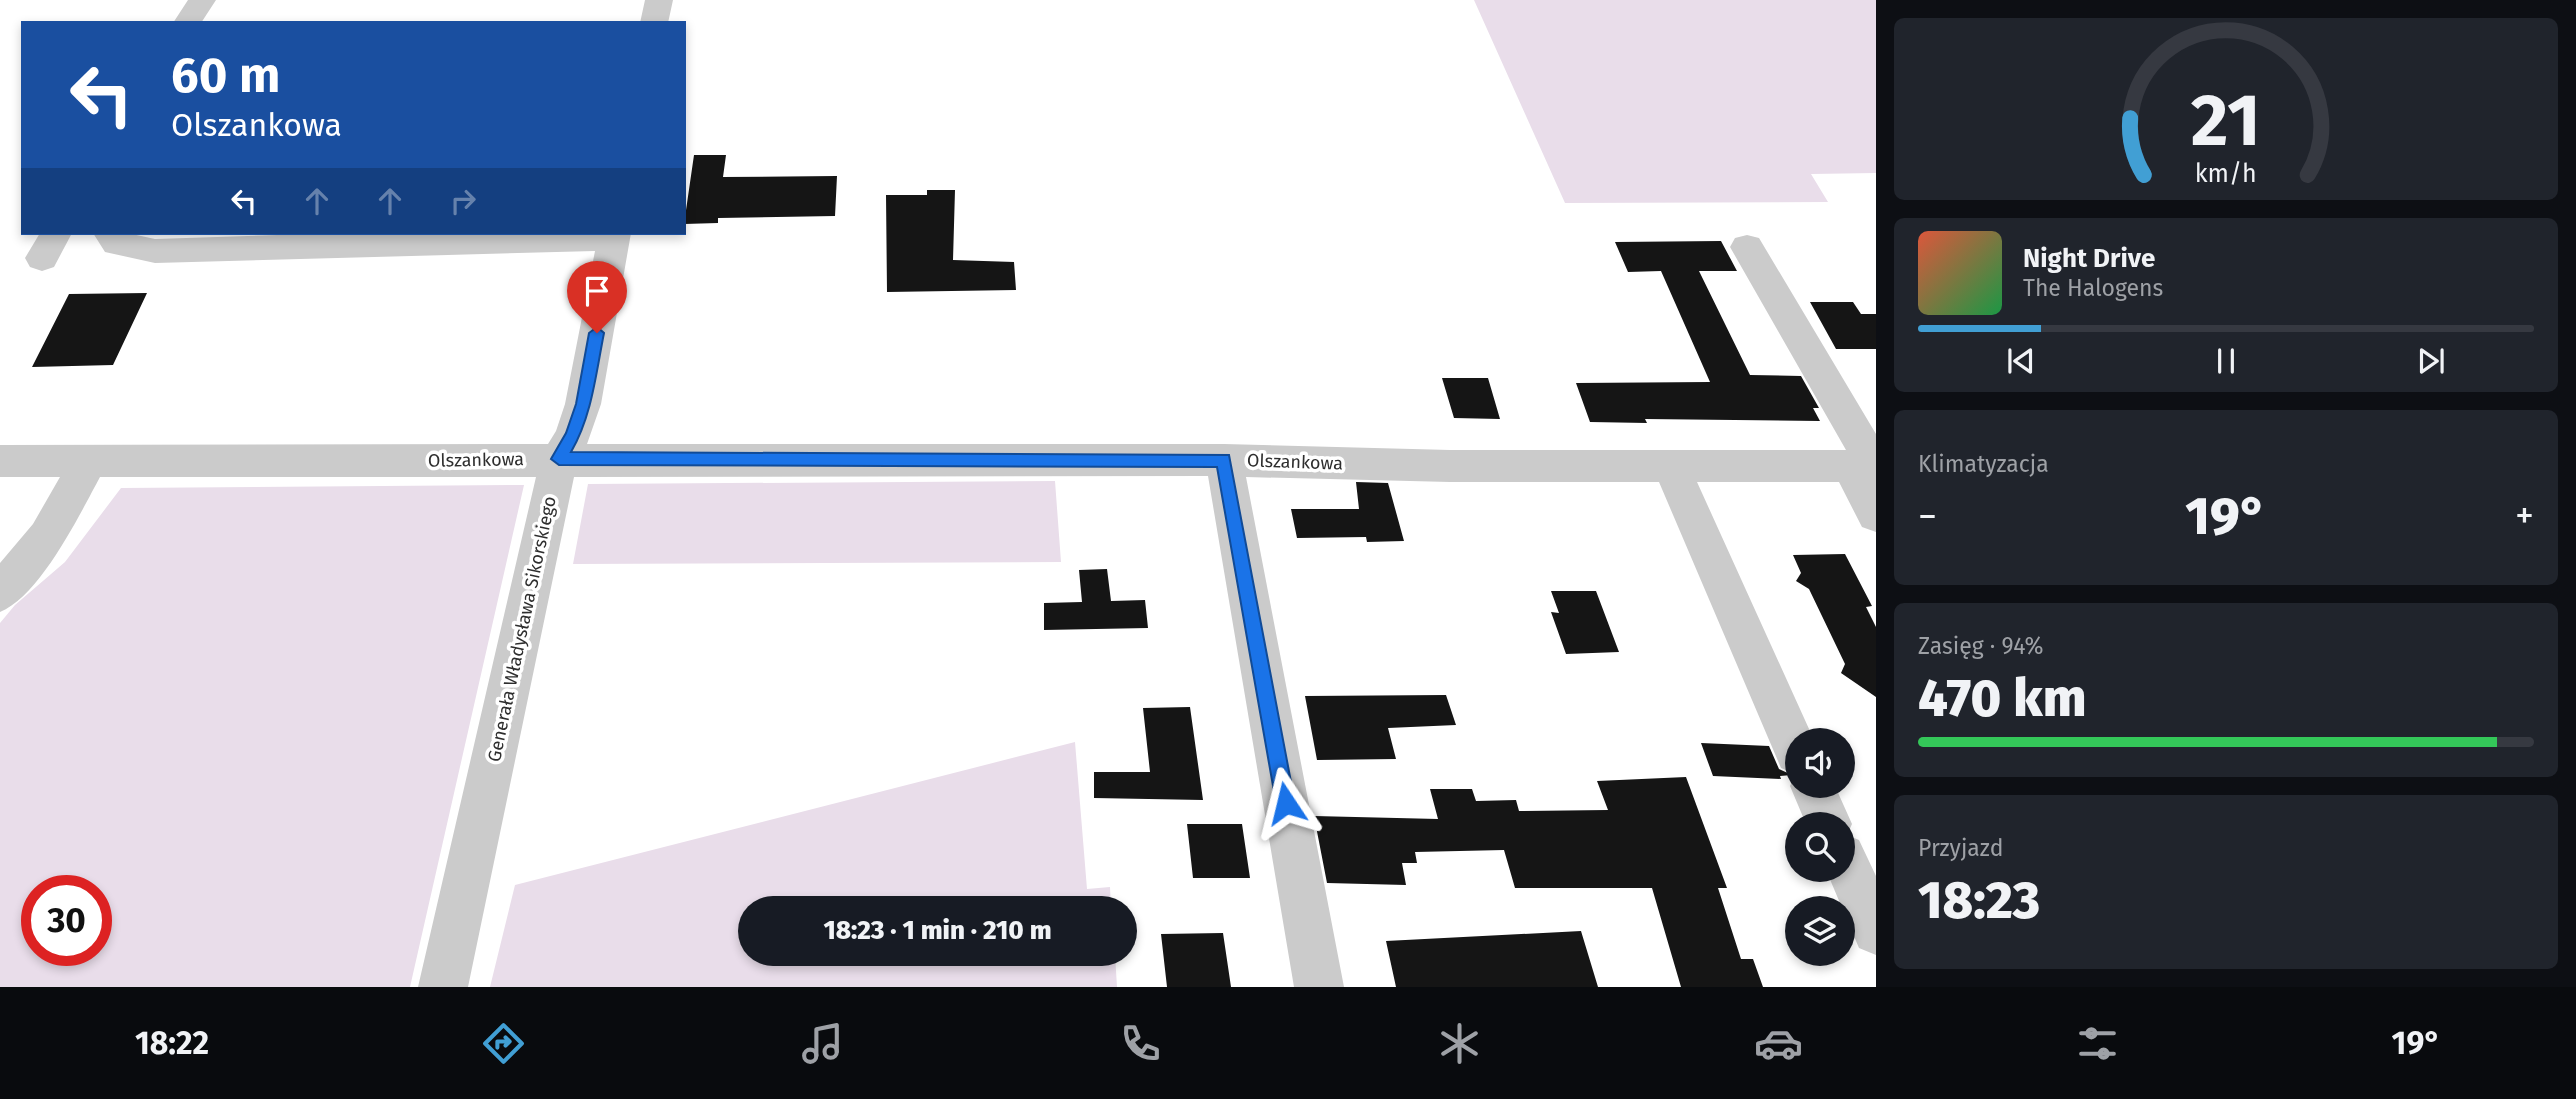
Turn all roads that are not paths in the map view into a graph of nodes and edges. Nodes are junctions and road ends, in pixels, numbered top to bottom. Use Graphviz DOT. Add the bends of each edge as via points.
graph roads {
  1 [pos="202,0"];
  2 [pos="659,0"];
  3 [pos="188,21"];
  4 [pos="654,21"];
  5 [pos="111,235"];
  6 [pos="615,235"];
  7 [pos="500,237"];
  8 [pos="1747,247"];
  9 [pos="559,459"];
  10 [pos="90,460"];
  11 [pos="1224,460"];
  12 [pos="0,461"];
  13 [pos="1867,466"];
  14 [pos="1671,467"];
  15 [pos="1876,515"];
  16 [pos="0,593"];
  17 [pos="1786,728"];
  18 [pos="1854,882"];
  19 [pos="1876,931"];
  20 [pos="443,987"];
  21 [pos="1319,987"];
  1 -- 3 [label="street"];
  2 -- 4 [label="street"];
  5 -- 7 [label="street" via="117,243 155,251"];
  6 -- 7 [label="street"];
  6 -- 9 [label="street, Generała Władysława Sikorskiego" via="583,404"];
  8 -- 13 [label="street"];
  9 -- 10 [label="street, Olszankowa"];
  9 -- 11 [label="street, Olszankowa"];
  9 -- 20 [label="street, Generała Władysława Sikorskiego"];
  10 -- 12 [label="street, Olszankowa"];
  10 -- 16 [label="street" via="47,536"];
  11 -- 14 [label="street, Olszankowa"];
  11 -- 21 [label="street"];
  13 -- 14 [label="street, Olszankowa"];
  13 -- 15 [label="street"];
  14 -- 17 [label="street"];
  18 -- 19 [label="street"];
}
